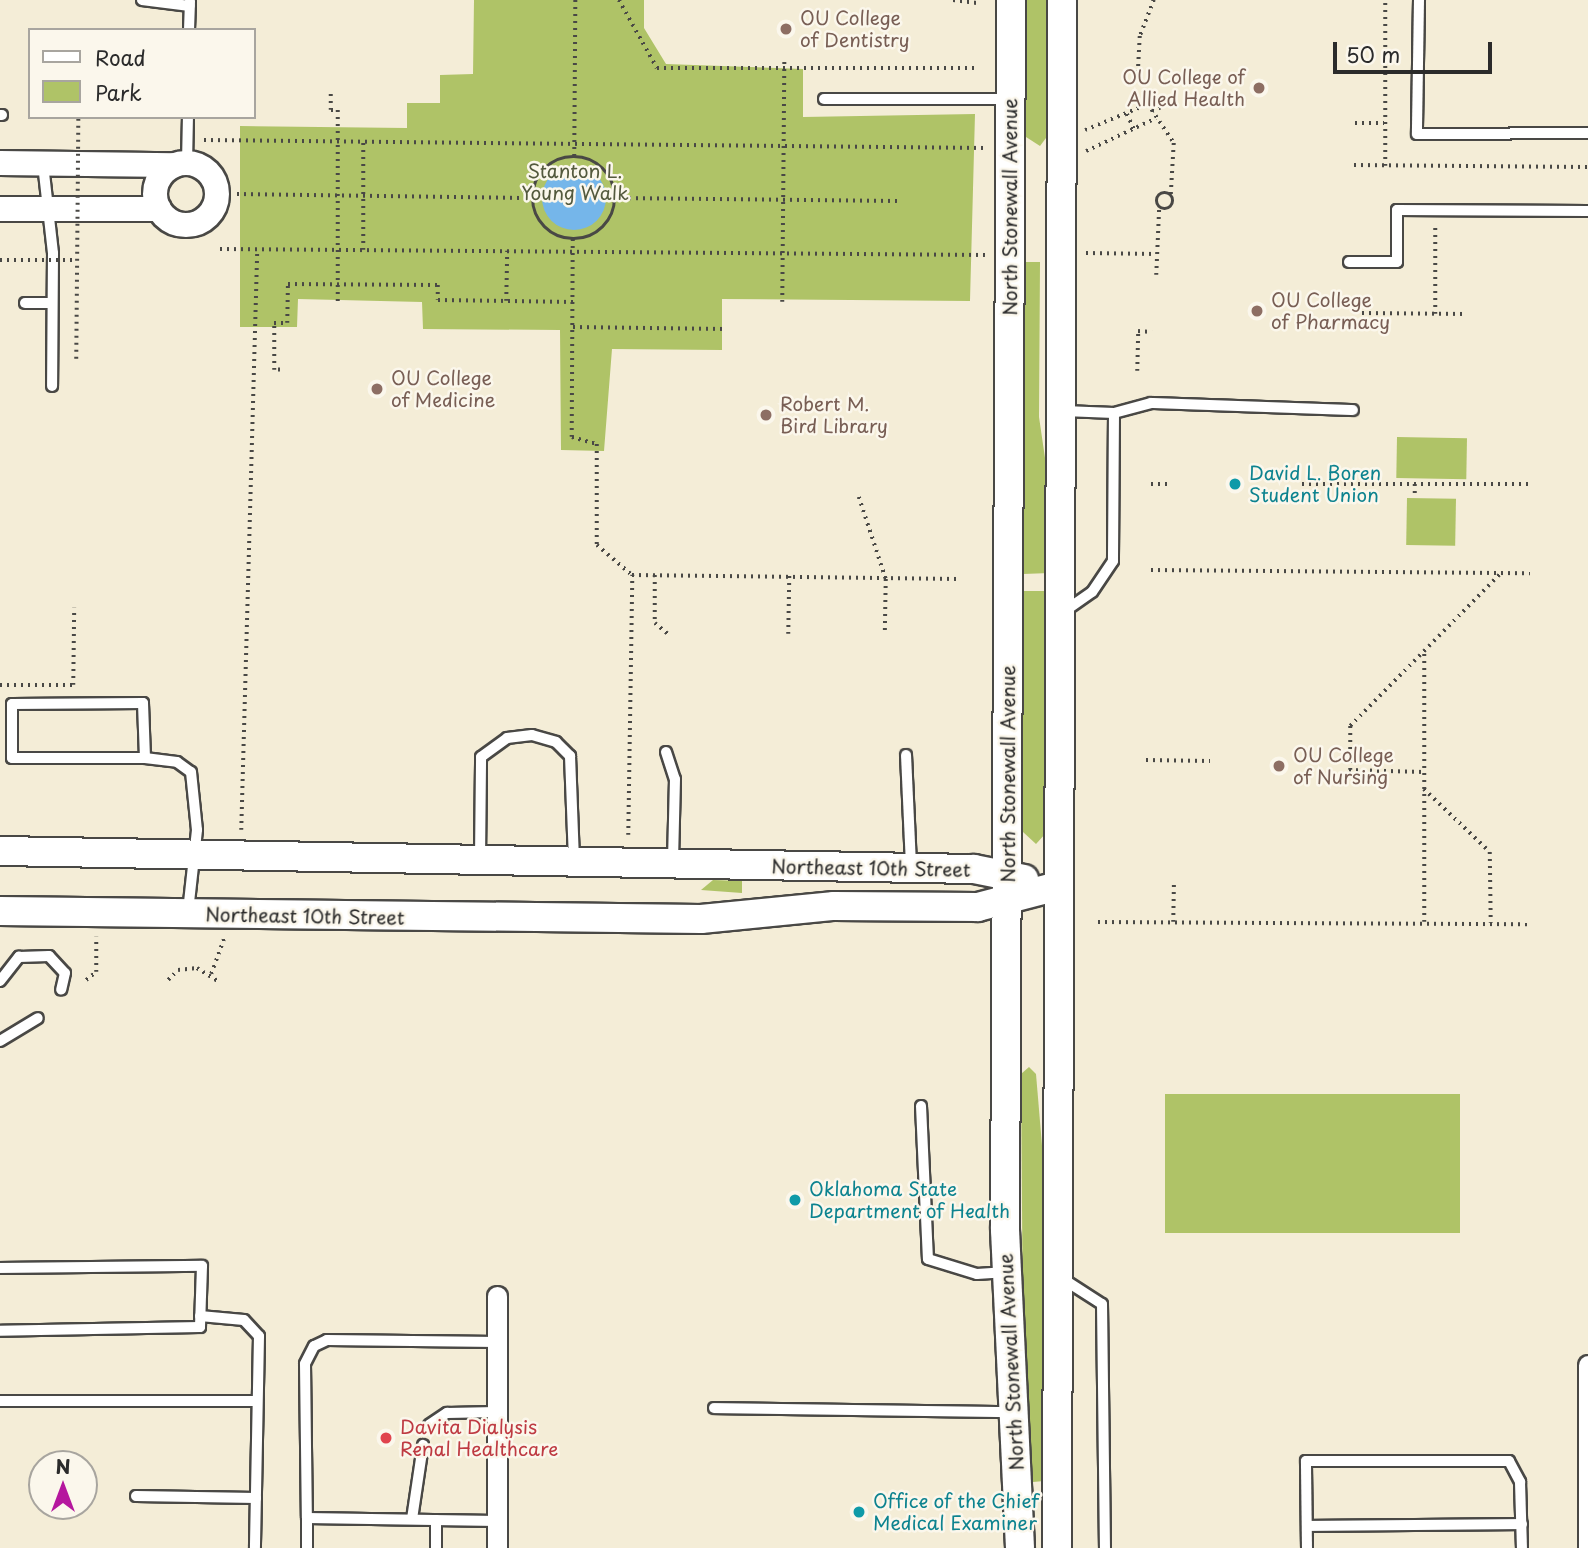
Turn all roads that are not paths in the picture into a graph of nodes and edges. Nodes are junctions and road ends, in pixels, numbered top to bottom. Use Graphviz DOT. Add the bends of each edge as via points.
graph roads {
  1 [pos="142,0"];
  2 [pos="1011,0"];
  3 [pos="1062,0"];
  4 [pos="1419,0"];
  5 [pos="190,3"];
  6 [pos="189,28"];
  7 [pos="824,99"];
  8 [pos="1011,99"];
  9 [pos="188,119"];
  10 [pos="1588,134"];
  11 [pos="0,163"];
  12 [pos="43,164"];
  13 [pos="181,164"];
  14 [pos="0,209"];
  15 [pos="159,209"];
  16 [pos="45,210"];
  17 [pos="1588,211"];
  18 [pos="1349,262"];
  19 [pos="25,303"];
  20 [pos="51,303"];
  21 [pos="52,386"];
  22 [pos="1353,410"];
  23 [pos="1060,411"];
  24 [pos="1114,413"];
  25 [pos="1059,615"];
  26 [pos="666,752"];
  27 [pos="906,755"];
  28 [pos="145,758"];
  29 [pos="0,851"];
  30 [pos="192,852"];
  31 [pos="480,864"];
  32 [pos="574,864"];
  33 [pos="673,865"];
  34 [pos="911,867"];
  35 [pos="1058,886"];
  36 [pos="1008,887"];
  37 [pos="0,911"];
  38 [pos="188,915"];
  39 [pos="0,981"];
  40 [pos="61,990"];
  41 [pos="38,1018"];
  42 [pos="0,1041"];
  43 [pos="921,1106"];
  44 [pos="0,1268"];
  45 [pos="1007,1272"];
  46 [pos="1057,1275"];
  47 [pos="497,1296"];
  48 [pos="200,1316"];
  49 [pos="0,1331"];
  50 [pos="497,1342"];
  51 [pos="1588,1365"];
  52 [pos="0,1401"];
  53 [pos="257,1401"];
  54 [pos="715,1408"];
  55 [pos="497,1412"];
  56 [pos="1014,1412"];
  57 [pos="429,1425"];
  58 [pos="423,1445"];
  59 [pos="135,1496"];
  60 [pos="256,1498"];
  61 [pos="307,1518"];
  62 [pos="412,1519"];
  63 [pos="436,1520"];
  64 [pos="497,1521"];
  65 [pos="1522,1524"];
  66 [pos="1307,1526"];
  67 [pos="1588,1530"];
  68 [pos="255,1548"];
  69 [pos="307,1548"];
  70 [pos="436,1548"];
  71 [pos="497,1548"];
  72 [pos="1020,1548"];
  73 [pos="1057,1548"];
  74 [pos="1105,1548"];
  75 [pos="1307,1548"];
  76 [pos="1522,1548"];
  77 [pos="1588,1548"];
  1 -- 5 [label="lane"];
  2 -- 8 [label="main road, North Stonewall Avenue"];
  3 -- 23 [label="main road"];
  4 -- 10 [label="lane" via="1417,134"];
  5 -- 6 [label="lane"];
  7 -- 8 [label="lane"];
  8 -- 36 [label="main road, North Stonewall Avenue"];
  9 -- 13 [label="lane"];
  11 -- 12 [label="street"];
  12 -- 13 [label="street"];
  12 -- 16 [label="lane"];
  13 -- 15 [label="street" via="156,188"];
  13 -- 15 [label="street" via="215,181 212,212 185,225"];
  14 -- 16 [label="street"];
  15 -- 16 [label="street"];
  16 -- 20 [label="lane" via="53,253"];
  17 -- 18 [label="lane" via="1397,210 1397,262"];
  19 -- 20 [label="lane"];
  20 -- 21 [label="lane"];
  22 -- 24 [label="lane" via="1151,403"];
  23 -- 24 [label="lane"];
  23 -- 25 [label="main road"];
  24 -- 25 [label="lane" via="1113,561 1092,592"];
  25 -- 35 [label="main road"];
  26 -- 33 [label="lane" via="675,779"];
  27 -- 34 [label="lane"];
  28 -- 28 [label="lane" via="12,758 12,704 143,703"];
  28 -- 30 [label="lane" via="177,762 196,779"];
  29 -- 30 [label="main road, Northeast 10th Street"];
  30 -- 31 [label="main road, Northeast 10th Street" via="369,853"];
  30 -- 38 [label="lane"];
  31 -- 32 [label="main road, Northeast 10th Street"];
  31 -- 32 [label="lane" via="481,757 494,743 532,735 556,742 570,756"];
  32 -- 33 [label="main road, Northeast 10th Street"];
  33 -- 34 [label="main road, Northeast 10th Street"];
  34 -- 36 [label="main road, Northeast 10th Street"];
  35 -- 36 [label="main road, Northeast 10th Street"];
  35 -- 46 [label="main road"];
  36 -- 38 [label="main road, Northeast 10th Street" via="978,907 834,906 701,919"];
  36 -- 45 [label="main road, North Stonewall Avenue"];
  37 -- 38 [label="main road, Northeast 10th Street"];
  39 -- 40 [label="lane" via="19,957 49,956 65,973"];
  41 -- 42 [label="lane"];
  43 -- 45 [label="lane" via="928,1259 977,1274"];
  44 -- 48 [label="lane" via="202,1266"];
  45 -- 56 [label="main road, North Stonewall Avenue"];
  46 -- 73 [label="main road"];
  46 -- 74 [label="lane" via="1102,1304"];
  47 -- 50 [label="street"];
  48 -- 49 [label="lane" via="200,1327"];
  48 -- 53 [label="lane" via="244,1320 259,1336"];
  50 -- 55 [label="street"];
  50 -- 61 [label="lane" via="327,1340 314,1346 305,1364"];
  51 -- 67 [label="street"];
  52 -- 53 [label="lane"];
  53 -- 60 [label="lane"];
  54 -- 56 [label="lane"];
  55 -- 57 [label="lane" via="447,1413"];
  55 -- 64 [label="street"];
  56 -- 72 [label="main road, North Stonewall Avenue"];
  58 -- 62 [label="lane"];
  59 -- 60 [label="lane"];
  60 -- 68 [label="lane"];
  61 -- 62 [label="lane"];
  61 -- 69 [label="lane"];
  62 -- 63 [label="lane"];
  63 -- 64 [label="lane"];
  63 -- 70 [label="lane"];
  64 -- 71 [label="street"];
  65 -- 66 [label="lane"];
  65 -- 66 [label="lane" via="1520,1482 1509,1461 1306,1461"];
  65 -- 76 [label="lane"];
  66 -- 75 [label="lane"];
  67 -- 77 [label="street"];
}
